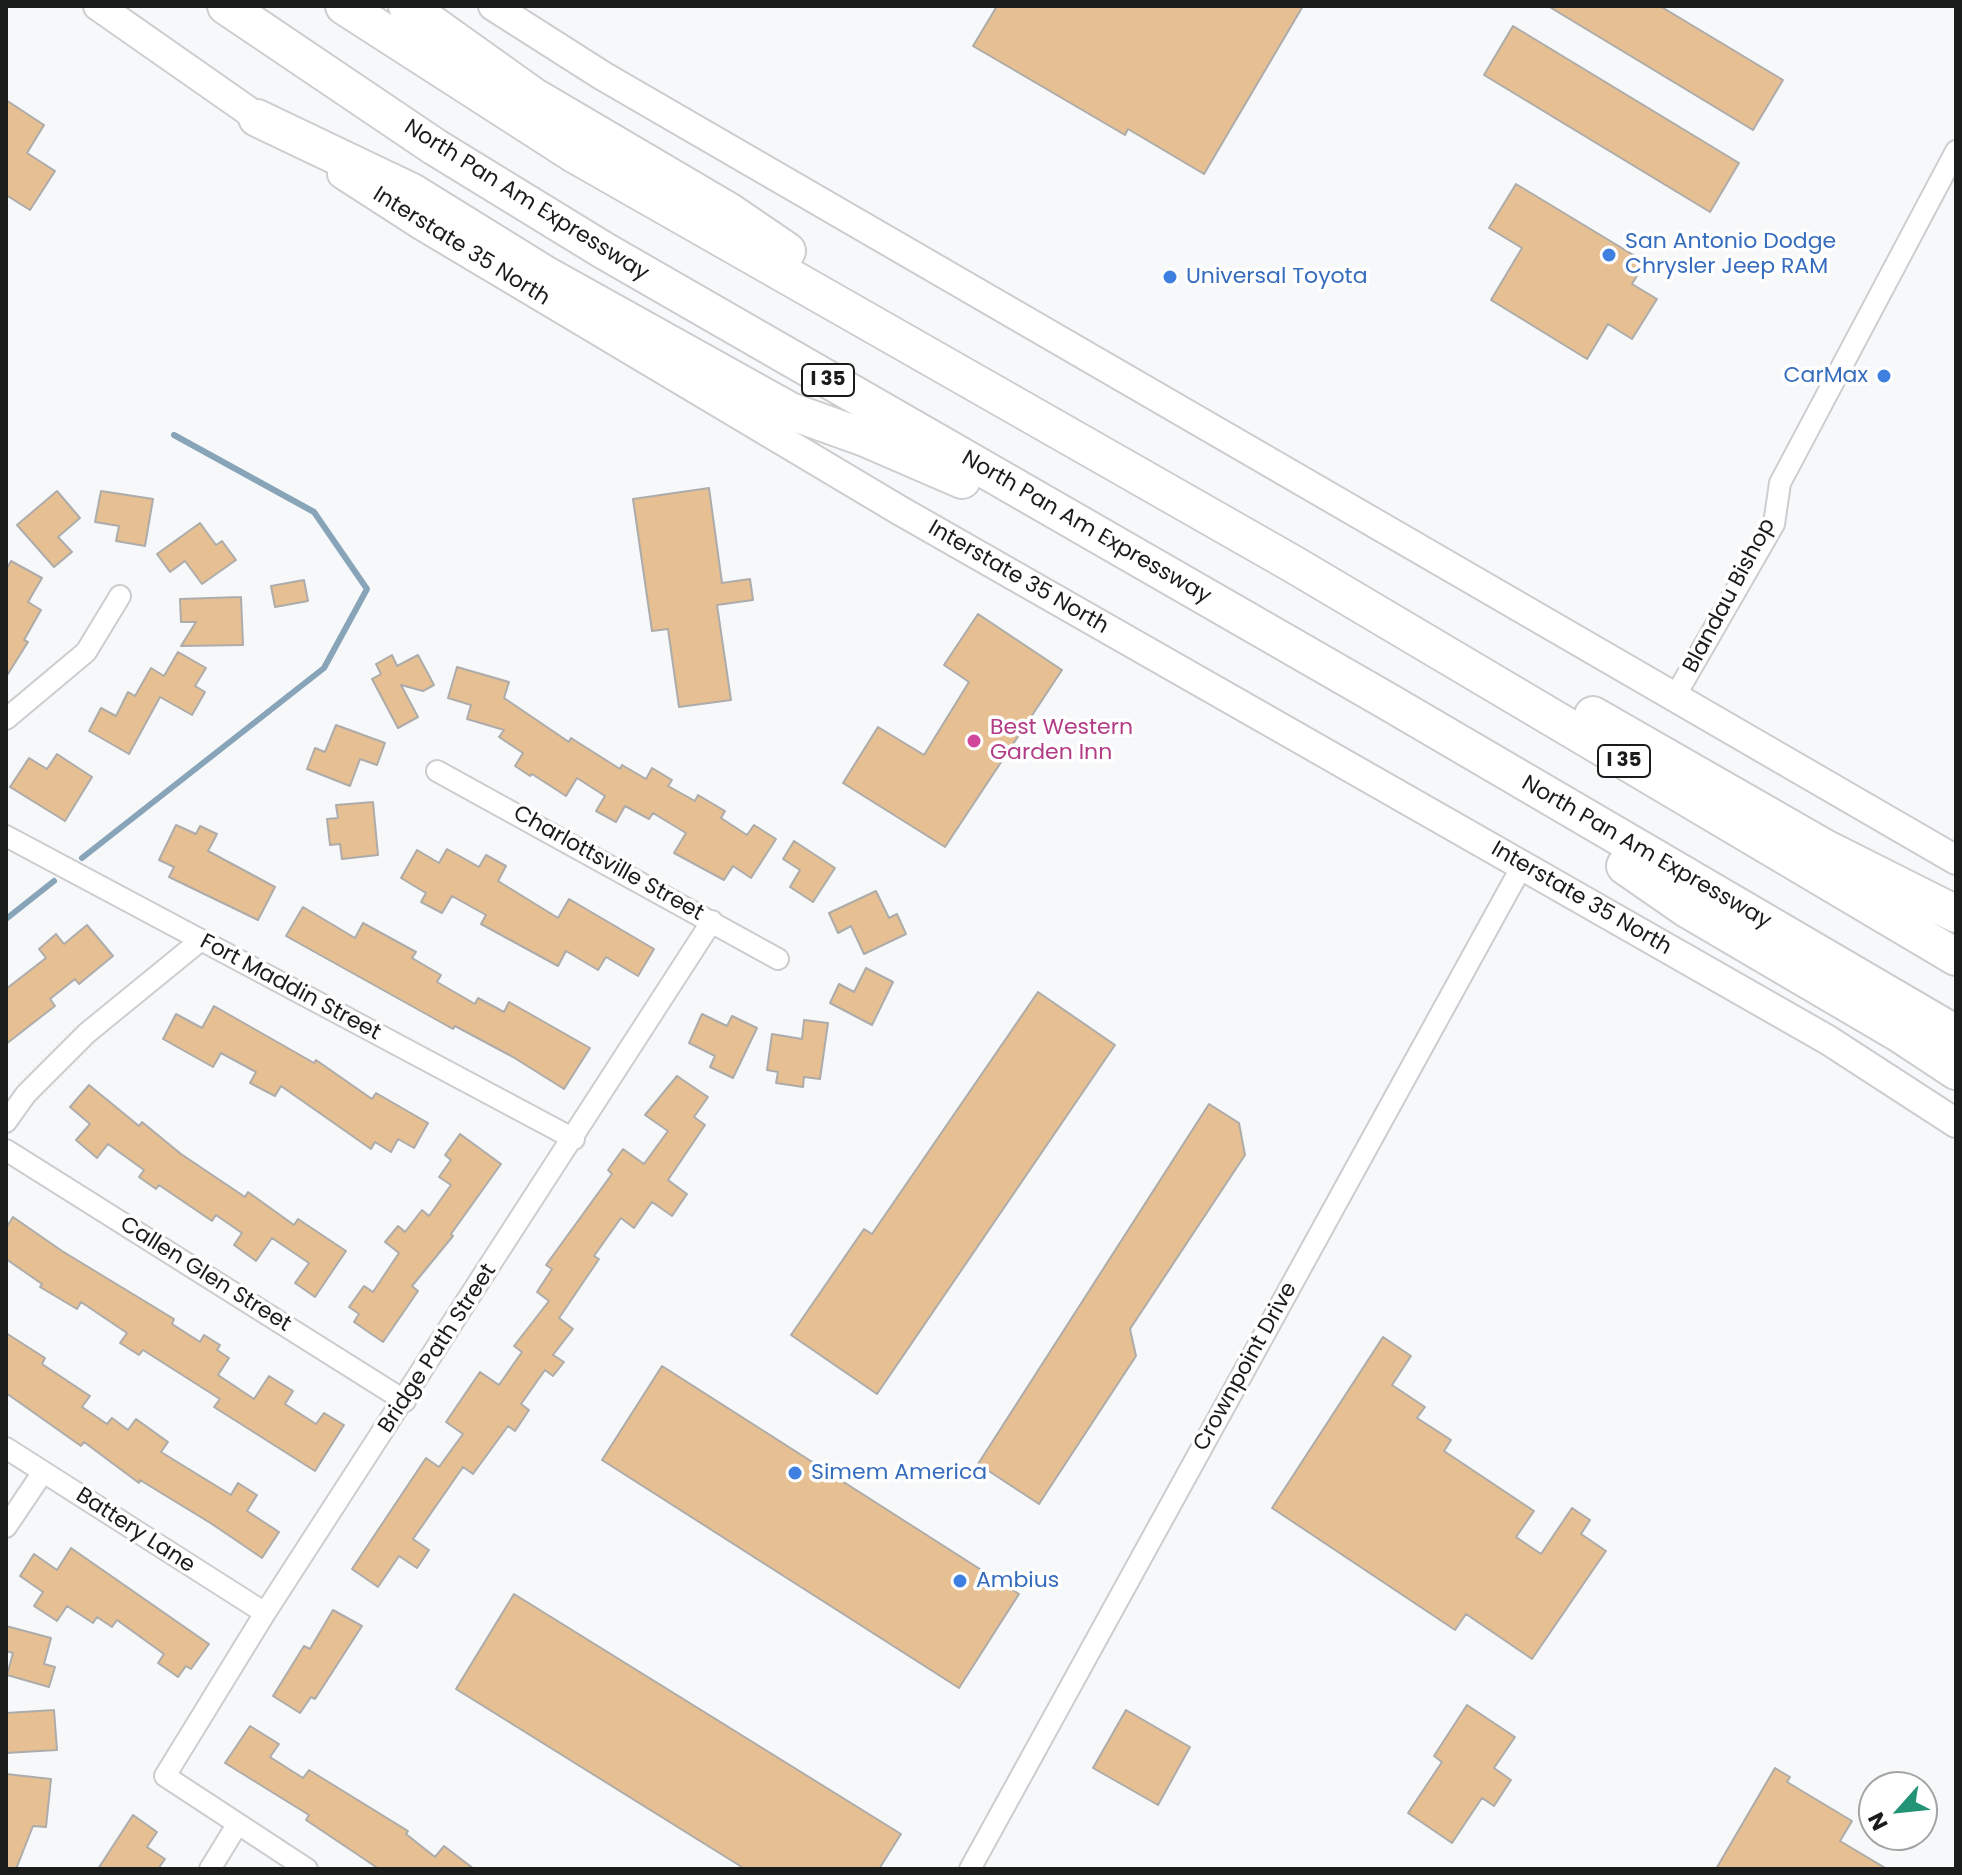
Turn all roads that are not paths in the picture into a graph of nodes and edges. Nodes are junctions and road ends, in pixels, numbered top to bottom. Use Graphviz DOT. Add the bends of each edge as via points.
graph roads {
  1 [pos="98,6"];
  2 [pos="226,6"];
  3 [pos="344,6"];
  4 [pos="407,6"];
  5 [pos="493,6"];
  6 [pos="257,118"];
  7 [pos="1956,151"];
  8 [pos="1010,402"];
  9 [pos="1097,534"];
  10 [pos="1293,564"];
  11 [pos="120,596"];
  12 [pos="1674,698"];
  13 [pos="1387,701"];
  14 [pos="6,719"];
  15 [pos="437,771"];
  16 [pos="6,836"];
  17 [pos="1956,860"];
  18 [pos="1522,866"];
  19 [pos="1956,914"];
  20 [pos="712,921"];
  21 [pos="201,940"];
  22 [pos="1956,957"];
  23 [pos="778,959"];
  24 [pos="1956,1034"];
  25 [pos="1956,1071"];
  26 [pos="6,1122"];
  27 [pos="1956,1123"];
  28 [pos="574,1139"];
  29 [pos="6,1150"];
  30 [pos="405,1401"];
  31 [pos="6,1448"];
  32 [pos="43,1472"];
  33 [pos="6,1527"];
  34 [pos="265,1613"];
  35 [pos="237,1825"];
  36 [pos="210,1869"];
  37 [pos="307,1869"];
  38 [pos="970,1869"];
  1 -- 6 [label="main road, Interstate 35 North"];
  2 -- 9 [label="highway, North Pan Am Expressway / I 35" via="384,114 603,250"];
  3 -- 8 [label="highway, I 35" via="574,154"];
  4 -- 8 [label="highway" via="533,96 730,212"];
  5 -- 12 [label="main road" via="603,76"];
  6 -- 9 [label="highway" via="412,192 584,297 790,411"];
  6 -- 18 [label="main road, Interstate 35 North" via="421,225 899,510"];
  7 -- 12 [label="street, Blandau Bishop" via="1780,483 1774,524"];
  8 -- 10 [label="highway, I 35"];
  9 -- 13 [label="highway, North Pan Am Expressway / I 35"];
  10 -- 19 [label="highway" via="1579,707 1825,848"];
  10 -- 22 [label="highway, I 35"];
  11 -- 14 [label="street" via="80,659"];
  12 -- 17 [label="main road"];
  13 -- 24 [label="highway, North Pan Am Expressway / I 35"];
  13 -- 25 [label="highway" via="1687,909"];
  15 -- 20 [label="street, Charlottsville Street"];
  16 -- 21 [label="street, Fort Maddin Street"];
  18 -- 27 [label="main road, Interstate 35 North" via="1828,1040"];
  18 -- 38 [label="street, Crownpoint Drive"];
  20 -- 23 [label="street, Charlottsville Street"];
  20 -- 28 [label="street, Bridge Path Street"];
  21 -- 26 [label="street" via="87,1033 26,1094"];
  21 -- 28 [label="street, Fort Maddin Street"];
  28 -- 30 [label="street, Bridge Path Street"];
  29 -- 30 [label="street, Callen Glen Street"];
  30 -- 34 [label="street, Bridge Path Street"];
  31 -- 32 [label="street, Battery Lane"];
  32 -- 33 [label="street"];
  32 -- 34 [label="street, Battery Lane"];
  34 -- 35 [label="street, Bridge Path Street" via="165,1776"];
  35 -- 36 [label="street"];
  35 -- 37 [label="street"];
}
